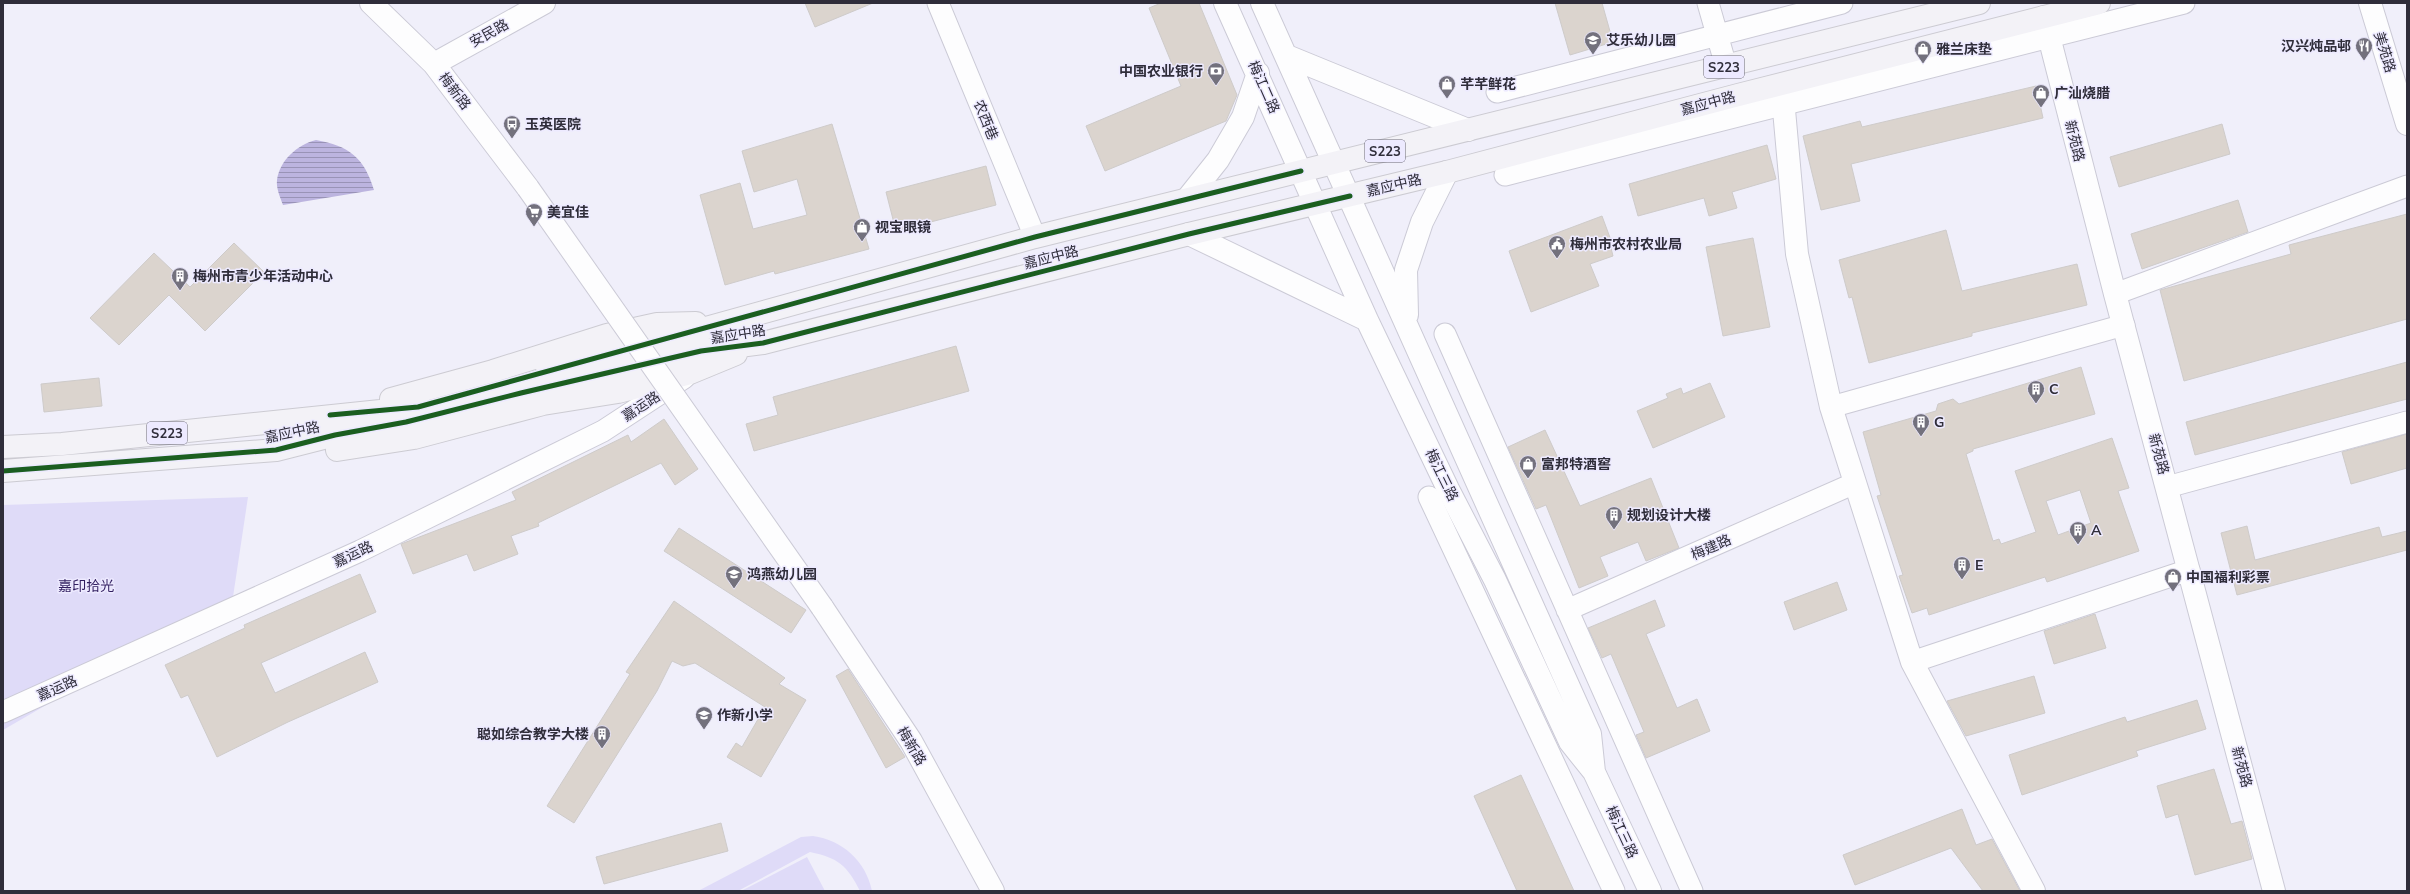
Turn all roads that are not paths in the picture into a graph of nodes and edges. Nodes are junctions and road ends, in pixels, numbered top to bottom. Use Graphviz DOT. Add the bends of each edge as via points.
graph roads {
  1 [pos="371,3"];
  2 [pos="544,3"];
  3 [pos="938,3"];
  4 [pos="1226,3"];
  5 [pos="1262,3"];
  6 [pos="1708,3"];
  7 [pos="1842,3"];
  8 [pos="1979,3"];
  9 [pos="2099,3"];
  10 [pos="2184,3"];
  11 [pos="2370,3"];
  12 [pos="2046,27"];
  13 [pos="1717,35"];
  14 [pos="1287,56"];
  15 [pos="434,64"];
  16 [pos="1726,66"];
  17 [pos="1258,73"];
  18 [pos="1497,92"];
  19 [pos="1784,110"];
  20 [pos="2407,124"];
  21 [pos="1468,130"];
  22 [pos="1335,163"];
  23 [pos="1301,171"];
  24 [pos="1447,172"];
  25 [pos="1505,175"];
  26 [pos="2407,186"];
  27 [pos="1350,196"];
  28 [pos="1187,199"];
  29 [pos="1316,204"];
  30 [pos="1189,234"];
  31 [pos="1035,237"];
  32 [pos="2115,294"];
  33 [pos="1367,320"];
  34 [pos="1407,324"];
  35 [pos="2124,325"];
  36 [pos="1445,334"];
  37 [pos="763,343"];
  38 [pos="690,373"];
  39 [pos="1830,407"];
  40 [pos="2407,422"];
  41 [pos="3,447"];
  42 [pos="276,450"];
  43 [pos="3,471"];
  44 [pos="1855,483"];
  45 [pos="2167,487"];
  46 [pos="1428,497"];
  47 [pos="2189,570"];
  48 [pos="1567,610"];
  49 [pos="1912,662"];
  50 [pos="3,712"];
  51 [pos="1594,772"];
  52 [pos="993,891"];
  53 [pos="1614,891"];
  54 [pos="1650,891"];
  55 [pos="1692,891"];
  56 [pos="2034,891"];
  57 [pos="2274,891"];
  1 -- 15 [label="street, 梅新路"];
  2 -- 15 [label="street, 安民路"];
  3 -- 31 [label="street, 农西巷"];
  4 -- 17 [label="street, 梅江二路"];
  5 -- 14 [label="street"];
  6 -- 13 [label="street"];
  7 -- 13 [label="street"];
  8 -- 16 [label="main road, 嘉应中路 / S223"];
  9 -- 12 [label="main road, 嘉应中路 / S223"];
  10 -- 12 [label="street"];
  11 -- 20 [label="street, 美苑路"];
  12 -- 24 [label="main road, 嘉应中路 / S223" via="1738,95"];
  12 -- 25 [label="street"];
  12 -- 32 [label="street, 新苑路"];
  13 -- 16 [label="street"];
  13 -- 18 [label="street"];
  14 -- 21 [label="street"];
  14 -- 22 [label="street"];
  15 -- 52 [label="street, 梅新路, bridge" via="528,188 822,607 911,741"];
  16 -- 21 [label="main road, 嘉应中路 / S223"];
  17 -- 23 [label="street, 梅江二路"];
  17 -- 28 [label="street" via="1243,117 1218,160"];
  19 -- 39 [label="street" via="1797,254"];
  21 -- 22 [label="main road, 嘉应中路 / S223"];
  22 -- 23 [label="main road, 嘉应中路 / S223"];
  22 -- 27 [label="street, 梅江三路"];
  23 -- 28 [label="main road, 嘉应中路 / S223"];
  23 -- 29 [label="street, 梅江三路"];
  24 -- 27 [label="main road, 嘉应中路 / S223"];
  24 -- 34 [label="street" via="1422,222 1406,270"];
  26 -- 32 [label="street"];
  27 -- 29 [label="main road, 嘉应中路 / S223"];
  27 -- 34 [label="street, 梅江三路"];
  28 -- 31 [label="main road, 嘉应中路 / S223"];
  29 -- 30 [label="main road, 嘉应中路 / S223"];
  29 -- 33 [label="street, 梅江三路"];
  30 -- 33 [label="street"];
  30 -- 37 [label="main road, 嘉应中路 / S223"];
  31 -- 41 [label="main road, 嘉应中路 / S223" via="731,322 657,324 607,335 493,371 330,415 62,444"];
  32 -- 35 [label="street, 新苑路"];
  33 -- 51 [label="street, 梅江三路" via="1495,580 1570,742"];
  34 -- 51 [label="street, 梅江三路" via="1590,734"];
  35 -- 39 [label="street"];
  35 -- 45 [label="street, 新苑路"];
  36 -- 48 [label="street"];
  37 -- 38 [label="main road"];
  37 -- 42 [label="main road, 嘉应中路 / S223" via="701,351 406,422 334,435"];
  38 -- 42 [label="main road" via="618,392 543,404 414,438 337,450"];
  38 -- 50 [label="street, 嘉运路" via="604,431 389,537"];
  39 -- 44 [label="street"];
  40 -- 45 [label="street"];
  42 -- 43 [label="main road, 嘉应中路 / S223"];
  44 -- 48 [label="street, 梅建路"];
  44 -- 49 [label="street"];
  45 -- 47 [label="street, 新苑路"];
  46 -- 53 [label="street"];
  47 -- 49 [label="street"];
  47 -- 57 [label="street, 新苑路"];
  48 -- 55 [label="street"];
  49 -- 56 [label="street"];
  51 -- 54 [label="street, 梅江三路"];
}
